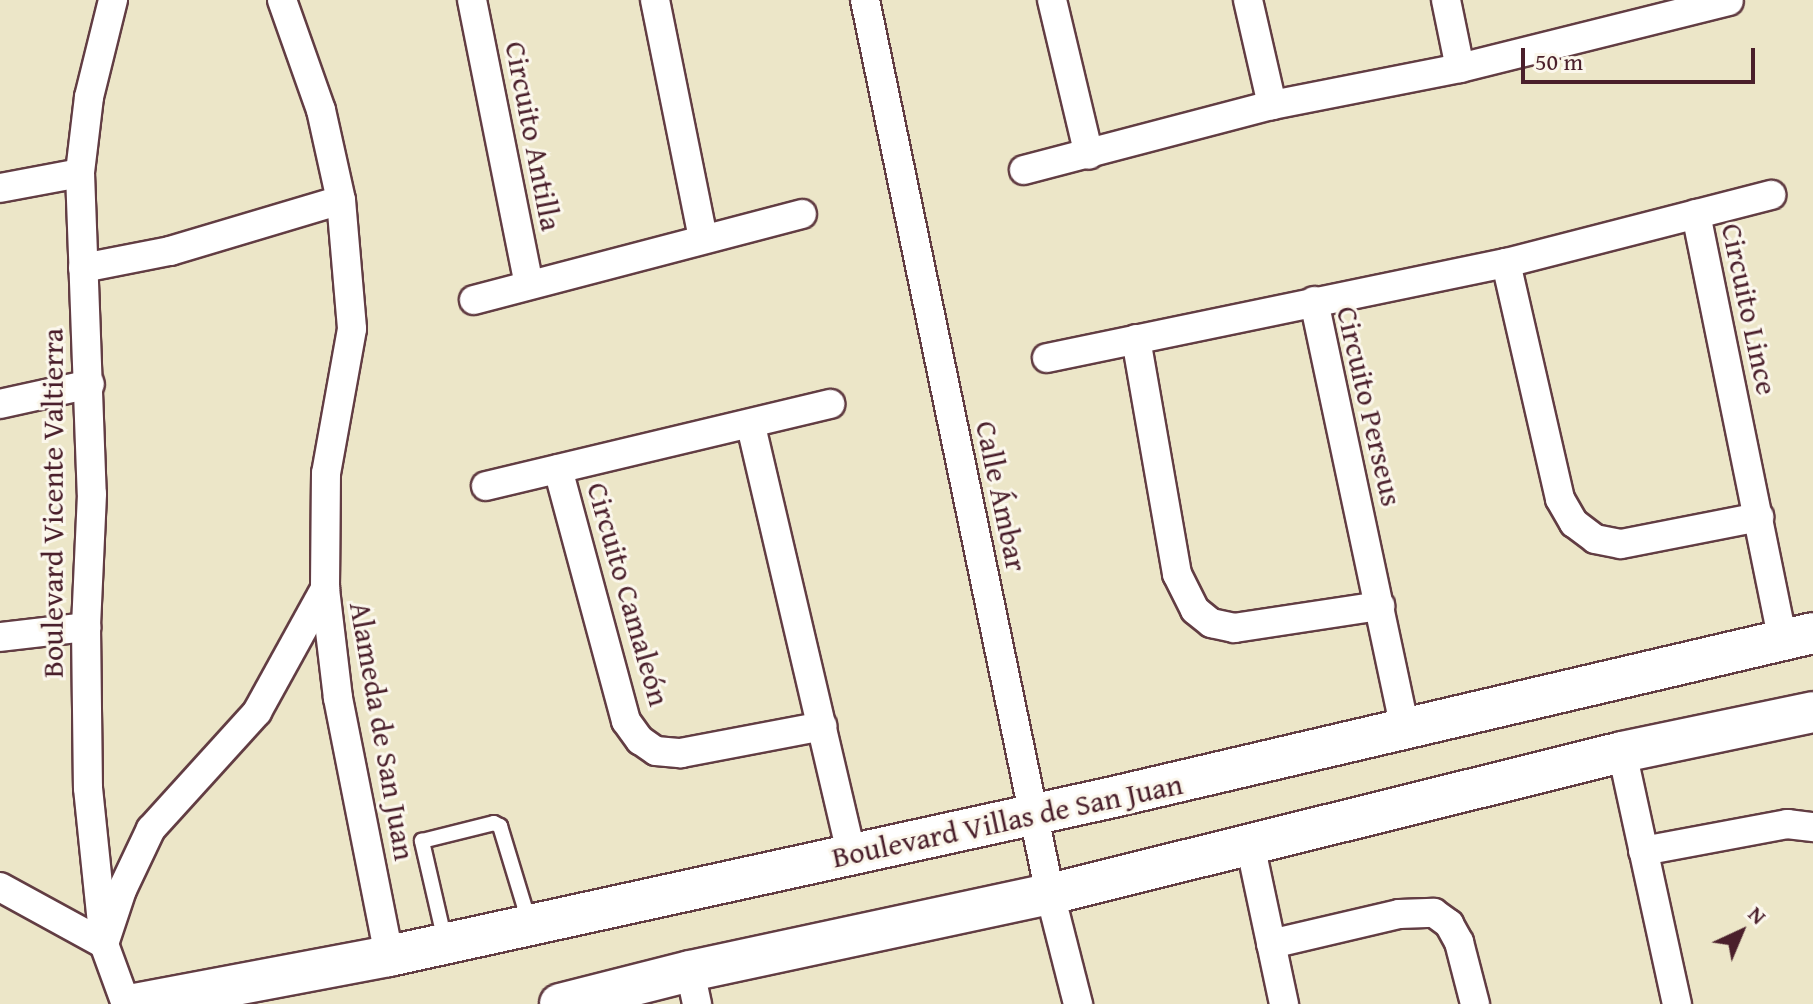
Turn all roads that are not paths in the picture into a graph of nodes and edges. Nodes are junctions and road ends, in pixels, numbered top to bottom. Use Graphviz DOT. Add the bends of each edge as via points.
graph roads {
  1 [pos="113,0"];
  2 [pos="282,0"];
  3 [pos="472,0"];
  4 [pos="655,0"];
  5 [pos="865,0"];
  6 [pos="1052,0"];
  7 [pos="1248,0"];
  8 [pos="1446,0"];
  9 [pos="1729,1"];
  10 [pos="1646,10"];
  11 [pos="1460,68"];
  12 [pos="1272,105"];
  13 [pos="1089,155"];
  14 [pos="1024,170"];
  15 [pos="80,173"];
  16 [pos="0,188"];
  17 [pos="1771,195"];
  18 [pos="341,200"];
  19 [pos="802,214"];
  20 [pos="1696,214"];
  21 [pos="703,238"];
  22 [pos="1506,263"];
  23 [pos="83,268"];
  24 [pos="529,284"];
  25 [pos="474,300"];
  26 [pos="1314,301"];
  27 [pos="1136,339"];
  28 [pos="1047,358"];
  29 [pos="90,384"];
  30 [pos="0,404"];
  31 [pos="830,404"];
  32 [pos="751,426"];
  33 [pos="558,469"];
  34 [pos="486,486"];
  35 [pos="1759,517"];
  36 [pos="325,589"];
  37 [pos="1380,606"];
  38 [pos="86,627"];
  39 [pos="1798,636"];
  40 [pos="0,637"];
  41 [pos="1813,712"];
  42 [pos="822,726"];
  43 [pos="1405,728"];
  44 [pos="1622,752"];
  45 [pos="1034,814"];
  46 [pos="1813,827"];
  47 [pos="1250,844"];
  48 [pos="1643,851"];
  49 [pos="851,854"];
  50 [pos="0,887"];
  51 [pos="1050,894"];
  52 [pos="530,925"];
  53 [pos="445,943"];
  54 [pos="104,944"];
  55 [pos="1271,944"];
  56 [pos="389,956"];
  57 [pos="694,987"];
  58 [pos="198,999"];
  59 [pos="126,1004"];
  60 [pos="135,1004"];
  61 [pos="560,1004"];
  62 [pos="1078,1004"];
  63 [pos="1284,1004"];
  64 [pos="1475,1004"];
  65 [pos="1677,1004"];
  1 -- 15 [label="street, Boulevard Vicente Valtierra" via="89,97"];
  2 -- 18 [label="street, Alameda de San Juan" via="321,110"];
  3 -- 24 [label="street, Circuito Antilla"];
  4 -- 21 [label="street"];
  5 -- 45 [label="street, Calle Ámbar"];
  6 -- 13 [label="street"];
  7 -- 12 [label="street"];
  8 -- 11 [label="street"];
  9 -- 10 [label="street"];
  10 -- 11 [label="street"];
  11 -- 12 [label="street"];
  12 -- 13 [label="street"];
  13 -- 14 [label="street"];
  15 -- 16 [label="street"];
  15 -- 23 [label="street, Boulevard Vicente Valtierra"];
  17 -- 20 [label="street"];
  18 -- 23 [label="street" via="183,248"];
  18 -- 36 [label="street, Alameda de San Juan" via="352,329 326,473"];
  19 -- 21 [label="street"];
  20 -- 22 [label="street, Circuito Lince"];
  20 -- 35 [label="street, Circuito Lince"];
  21 -- 24 [label="street"];
  22 -- 26 [label="street, Circuito Lince"];
  22 -- 35 [label="street" via="1560,499 1574,523 1595,539 1621,544"];
  23 -- 29 [label="street, Boulevard Vicente Valtierra"];
  24 -- 25 [label="street"];
  26 -- 27 [label="street, Circuito Perseus"];
  26 -- 37 [label="street, Circuito Perseus"];
  27 -- 28 [label="street, Circuito Perseus"];
  27 -- 37 [label="street" via="1177,574 1195,610 1211,623 1234,628"];
  29 -- 30 [label="street"];
  29 -- 38 [label="street, Boulevard Vicente Valtierra"];
  31 -- 32 [label="street, Circuito Camaleón"];
  32 -- 33 [label="street, Circuito Camaleón"];
  32 -- 42 [label="street"];
  33 -- 34 [label="street, Circuito Camaleón"];
  33 -- 42 [label="street, Circuito Camaleón" via="626,721 640,740 656,751 681,753"];
  35 -- 39 [label="street, Circuito Lince"];
  36 -- 54 [label="street" via="257,712 151,829"];
  36 -- 56 [label="street, Alameda de San Juan" via="338,698"];
  37 -- 43 [label="street, Circuito Perseus"];
  38 -- 40 [label="street"];
  38 -- 54 [label="street, Boulevard Vicente Valtierra" via="88,788"];
  39 -- 43 [label="street, Boulevard Villas de San Juan"];
  41 -- 44 [label="street"];
  42 -- 49 [label="street"];
  43 -- 45 [label="street, Boulevard Villas de San Juan"];
  44 -- 47 [label="street"];
  44 -- 48 [label="street"];
  45 -- 49 [label="street, Boulevard Villas de San Juan"];
  45 -- 51 [label="street, Calle Ámbar"];
  46 -- 48 [label="street" via="1787,824"];
  47 -- 51 [label="street"];
  47 -- 55 [label="street"];
  48 -- 65 [label="street"];
  49 -- 52 [label="street, Boulevard Villas de San Juan"];
  50 -- 54 [label="street"];
  51 -- 57 [label="street"];
  51 -- 62 [label="street, Calle Ámbar"];
  52 -- 53 [label="street, Boulevard Villas de San Juan"];
  52 -- 53 [label="lane" via="500,826 426,836 422,841"];
  53 -- 56 [label="street, Boulevard Villas de San Juan"];
  54 -- 59 [label="street, Boulevard Vicente Valtierra"];
  55 -- 63 [label="street"];
  55 -- 64 [label="street" via="1399,914 1434,913 1449,924 1459,942"];
  56 -- 58 [label="street, Boulevard Villas de San Juan"];
  57 -- 61 [label="street"];
  58 -- 60 [label="street, Boulevard Villas de San Juan"];
}
